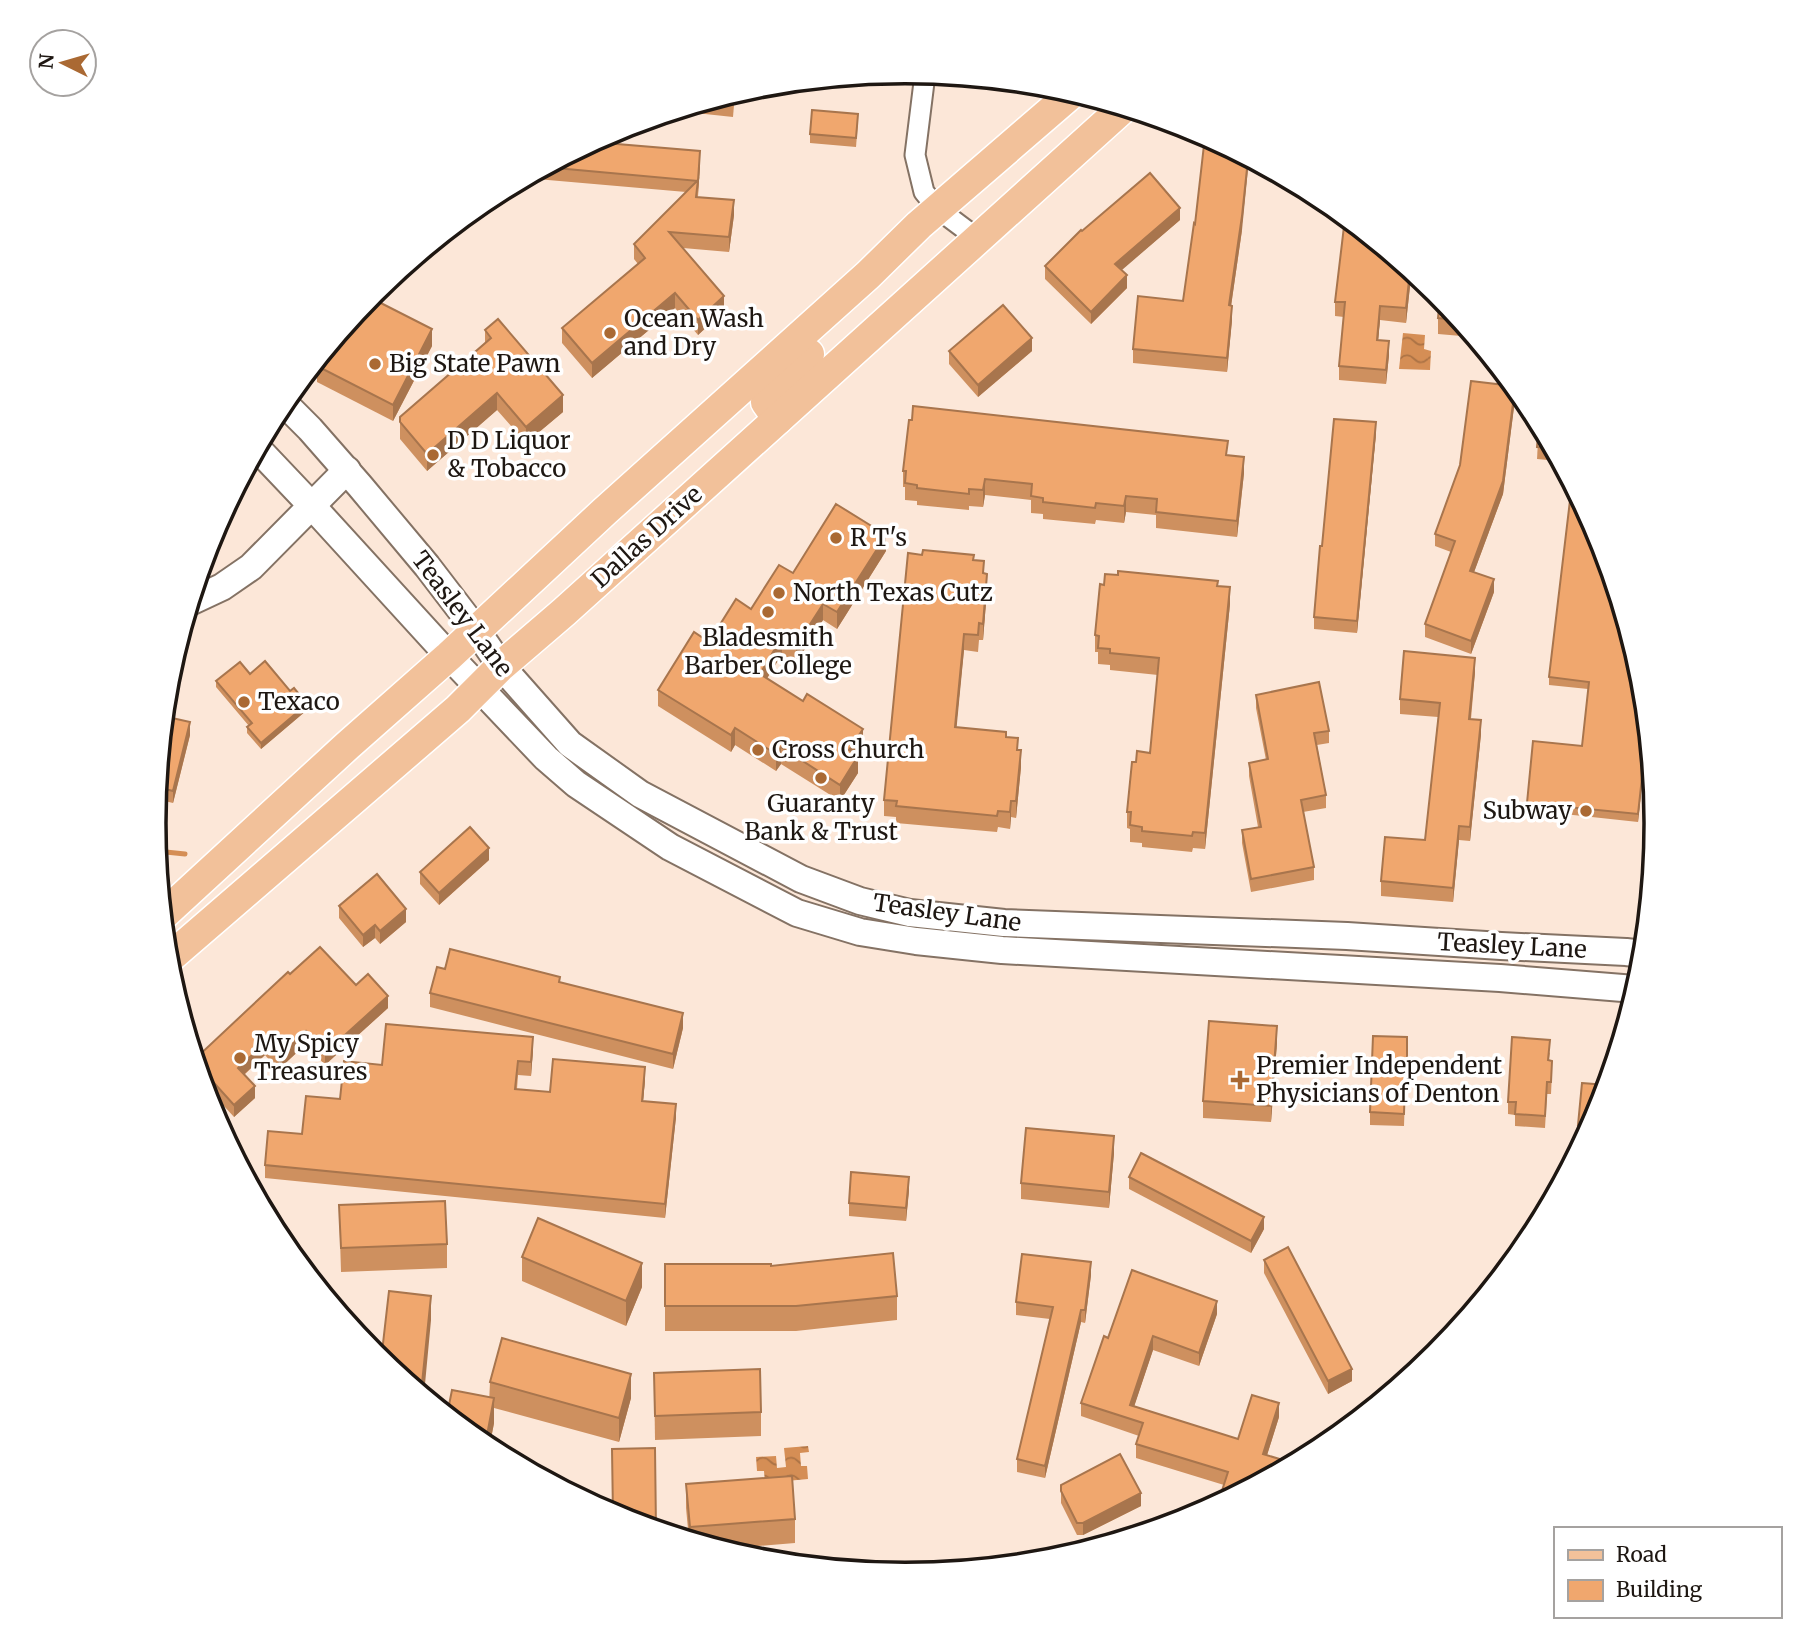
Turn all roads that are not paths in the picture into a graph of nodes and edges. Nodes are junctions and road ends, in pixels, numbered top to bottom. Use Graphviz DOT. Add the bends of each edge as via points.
graph roads {
  1 [pos="924,85"];
  2 [pos="1063,101"];
  3 [pos="1115,115"];
  4 [pos="938,209"];
  5 [pos="978,239"];
  6 [pos="846,294"];
  7 [pos="291,410"];
  8 [pos="778,419"];
  9 [pos="264,455"];
  10 [pos="347,470"];
  11 [pos="312,506"];
  12 [pos="202,597"];
  13 [pos="476,630"];
  14 [pos="449,656"];
  15 [pos="500,666"];
  16 [pos="478,687"];
  17 [pos="171,908"];
  18 [pos="1501,946"];
  19 [pos="177,951"];
  20 [pos="1631,953"];
  21 [pos="1500,978"];
  22 [pos="1624,988"];
  1 -- 4 [label="street" via="915,155 924,192"];
  2 -- 4 [label="main road, Dallas Drive"];
  3 -- 5 [label="main road, Dallas Drive"];
  4 -- 5 [label="street"];
  4 -- 6 [label="main road, Dallas Drive"];
  5 -- 8 [label="main road, Dallas Drive"];
  6 -- 8 [label="main road" via="843,321 770,391 766,402"];
  6 -- 13 [label="main road, Dallas Drive"];
  7 -- 10 [label="main road, Teasley Lane"];
  8 -- 15 [label="main road, Dallas Drive"];
  9 -- 11 [label="main road, Teasley Lane"];
  10 -- 11 [label="main road"];
  10 -- 13 [label="main road, Teasley Lane"];
  11 -- 12 [label="main road" via="251,566"];
  11 -- 14 [label="main road, Teasley Lane"];
  13 -- 14 [label="main road, Dallas Drive"];
  13 -- 15 [label="main road, Teasley Lane"];
  14 -- 16 [label="main road, Teasley Lane"];
  14 -- 17 [label="main road, Dallas Drive"];
  15 -- 16 [label="main road, Dallas Drive"];
  15 -- 18 [label="main road, Teasley Lane" via="570,744 640,794 801,879 860,901 910,913 1004,923"];
  16 -- 19 [label="main road, Dallas Drive"];
  16 -- 21 [label="main road, Teasley Lane" via="576,785 670,847 797,913 860,932 1002,950"];
  18 -- 20 [label="main road, Teasley Lane"];
  18 -- 21 [label="main road"];
  21 -- 22 [label="main road, Teasley Lane"];
}
